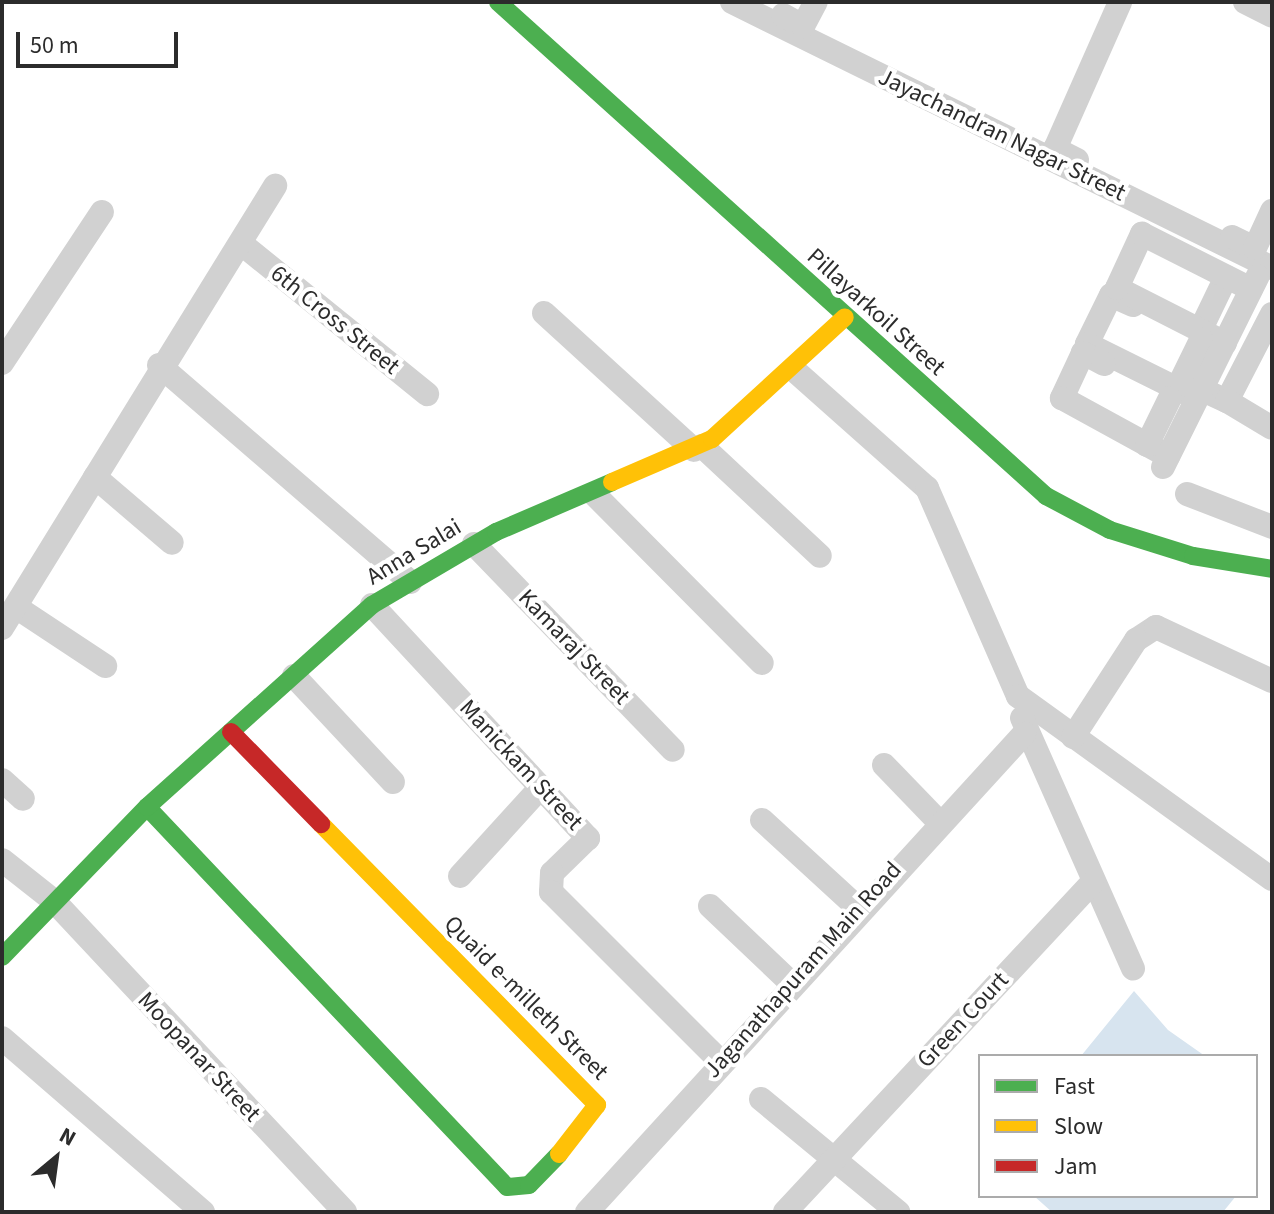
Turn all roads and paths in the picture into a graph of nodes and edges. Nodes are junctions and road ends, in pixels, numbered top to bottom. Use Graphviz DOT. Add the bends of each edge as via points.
graph roads {
  1 [pos="498,2"];
  2 [pos="732,2"];
  3 [pos="757,2"];
  4 [pos="816,2"];
  5 [pos="1120,2"];
  6 [pos="1245,2"];
  7 [pos="1272,16"];
  8 [pos="275,186"];
  9 [pos="1272,211"];
  10 [pos="102,212"];
  11 [pos="243,245"];
  12 [pos="1269,260"];
  13 [pos="1226,277"];
  14 [pos="1251,289"];
  15 [pos="544,313"];
  16 [pos="1272,314"];
  17 [pos="845,317"];
  18 [pos="1212,341"];
  19 [pos="2,363"];
  20 [pos="159,365"];
  21 [pos="794,370"];
  22 [pos="427,394"];
  23 [pos="1187,397"];
  24 [pos="1227,401"];
  25 [pos="1272,428"];
  26 [pos="698,448"];
  27 [pos="95,477"];
  28 [pos="594,494"];
  29 [pos="1187,494"];
  30 [pos="1272,527"];
  31 [pos="172,543"];
  32 [pos="474,544"];
  33 [pos="820,556"];
  34 [pos="1272,569"];
  35 [pos="410,582"];
  36 [pos="372,605"];
  37 [pos="16,607"];
  38 [pos="2,628"];
  39 [pos="762,663"];
  40 [pos="105,666"];
  41 [pos="294,676"];
  42 [pos="1272,681"];
  43 [pos="1018,696"];
  44 [pos="231,732"];
  45 [pos="1024,734"];
  46 [pos="1073,737"];
  47 [pos="673,750"];
  48 [pos="884,765"];
  49 [pos="2,780"];
  50 [pos="393,782"];
  51 [pos="541,787"];
  52 [pos="23,799"];
  53 [pos="147,807"];
  54 [pos="762,820"];
  55 [pos="939,822"];
  56 [pos="2,860"];
  57 [pos="460,876"];
  58 [pos="1272,879"];
  59 [pos="1091,884"];
  60 [pos="54,901"];
  61 [pos="710,906"];
  62 [pos="858,908"];
  63 [pos="2,957"];
  64 [pos="1133,968"];
  65 [pos="790,982"];
  66 [pos="2,1038"];
  67 [pos="719,1060"];
  68 [pos="761,1099"];
  69 [pos="835,1156"];
  70 [pos="203,1212"];
  71 [pos="345,1212"];
  72 [pos="587,1212"];
  73 [pos="785,1212"];
  74 [pos="898,1212"];
  1 -- 17 [label="street, Pillayarkoil Street"];
  2 -- 12 [label="street, Jayachandran Nagar Street"];
  3 -- 4 [label="street" via="803,26"];
  5 -- 9 [label="street" via="1055,149 1255,248"];
  6 -- 7 [label="street"];
  8 -- 11 [label="street"];
  10 -- 19 [label="street"];
  11 -- 20 [label="street"];
  11 -- 22 [label="street, 6th Cross Street"];
  12 -- 14 [label="street"];
  13 -- 14 [label="street"];
  13 -- 18 [label="street"];
  13 -- 18 [label="street" via="1142,234 1117,288"];
  14 -- 18 [label="street"];
  15 -- 26 [label="street"];
  16 -- 24 [label="street"];
  17 -- 21 [label="street, Anna Salai"];
  17 -- 34 [label="street, Pillayarkoil Street" via="1046,496 1110,530 1193,556"];
  18 -- 23 [label="street"];
  18 -- 23 [label="street" via="1111,295 1087,344"];
  20 -- 27 [label="street"];
  20 -- 35 [label="street"];
  21 -- 26 [label="street, Anna Salai"];
  21 -- 43 [label="street" via="927,488"];
  23 -- 23 [label="street" via="1159,456 1062,398 1083,353"];
  23 -- 24 [label="street"];
  24 -- 25 [label="street"];
  26 -- 28 [label="street, Anna Salai"];
  26 -- 33 [label="street"];
  27 -- 31 [label="street"];
  27 -- 37 [label="street"];
  28 -- 32 [label="street, Anna Salai"];
  28 -- 39 [label="street"];
  29 -- 30 [label="street"];
  32 -- 35 [label="street, Anna Salai"];
  32 -- 47 [label="street, Kamaraj Street"];
  35 -- 36 [label="street, Anna Salai"];
  36 -- 41 [label="street, Anna Salai"];
  36 -- 51 [label="street, Manickam Street"];
  37 -- 38 [label="street"];
  37 -- 40 [label="street"];
  41 -- 44 [label="street, Anna Salai"];
  41 -- 50 [label="street"];
  42 -- 46 [label="street" via="1156,627 1136,640"];
  43 -- 45 [label="street"];
  43 -- 46 [label="street"];
  44 -- 53 [label="street, Anna Salai"];
  44 -- 53 [label="street, Quaid e-milleth Street" via="597,1105 596,1115 529,1185 507,1187"];
  45 -- 55 [label="street, Jaganathapuram Main Road"];
  45 -- 59 [label="street"];
  46 -- 58 [label="street"];
  48 -- 55 [label="street"];
  49 -- 52 [label="street"];
  51 -- 57 [label="street"];
  51 -- 67 [label="street, Manickam Street" via="589,839 552,873 551,892"];
  53 -- 60 [label="street, Anna Salai"];
  54 -- 62 [label="street"];
  55 -- 62 [label="street, Jaganathapuram Main Road"];
  56 -- 60 [label="street, Moopanar Street"];
  59 -- 64 [label="street"];
  59 -- 69 [label="street, Green Court"];
  60 -- 63 [label="street, Anna Salai"];
  60 -- 71 [label="street, Moopanar Street"];
  61 -- 65 [label="street"];
  62 -- 65 [label="street, Jaganathapuram Main Road"];
  65 -- 67 [label="street, Jaganathapuram Main Road"];
  66 -- 70 [label="street"];
  67 -- 72 [label="street, Jaganathapuram Main Road"];
  68 -- 69 [label="street"];
  69 -- 73 [label="street, Green Court"];
  69 -- 74 [label="street"];
}
